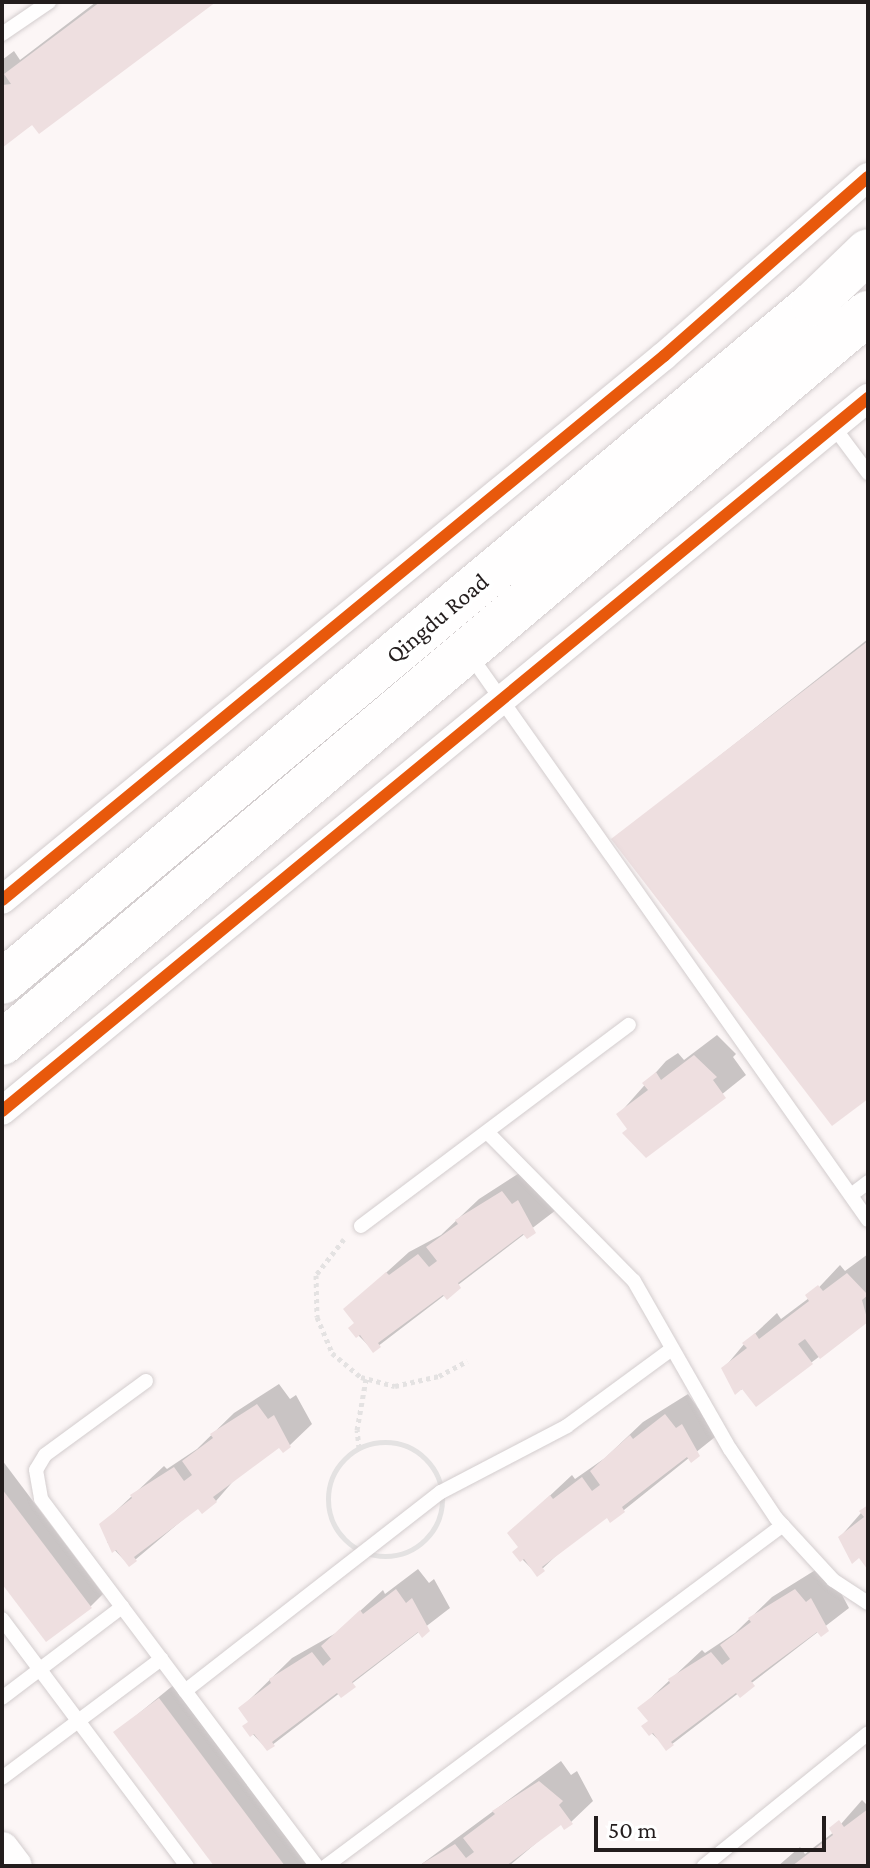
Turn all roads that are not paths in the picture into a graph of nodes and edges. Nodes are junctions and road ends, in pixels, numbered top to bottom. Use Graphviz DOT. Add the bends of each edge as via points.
graph roads {
  1 [pos="49,2"];
  2 [pos="2,34"];
  3 [pos="868,177"];
  4 [pos="868,251"];
  5 [pos="868,313"];
  6 [pos="868,398"];
  7 [pos="833,426"];
  8 [pos="868,473"];
  9 [pos="467,651"];
  10 [pos="501,700"];
  11 [pos="2,900"];
  12 [pos="2,982"];
  13 [pos="629,1025"];
  14 [pos="2,1043"];
  15 [pos="2,1111"];
  16 [pos="487,1132"];
  17 [pos="868,1182"];
  18 [pos="851,1195"];
  19 [pos="868,1220"];
  20 [pos="361,1226"];
  21 [pos="672,1349"];
  22 [pos="146,1381"];
  23 [pos="783,1525"];
  24 [pos="868,1603"];
  25 [pos="122,1607"];
  26 [pos="2,1619"];
  27 [pos="161,1659"];
  28 [pos="39,1669"];
  29 [pos="185,1691"];
  30 [pos="2,1698"];
  31 [pos="78,1721"];
  32 [pos="868,1733"];
  33 [pos="2,1778"];
  34 [pos="2,1849"];
  35 [pos="15,1866"];
  36 [pos="187,1866"];
  37 [pos="317,1866"];
  38 [pos="326,1866"];
  39 [pos="704,1866"];
  1 -- 2 [label="lane"];
  3 -- 11 [label="street" via="664,356"];
  4 -- 12 [label="highway, Qingdu Road" via="813,304"];
  5 -- 9 [label="highway, Qingdu Road"];
  6 -- 7 [label="street"];
  7 -- 8 [label="lane"];
  7 -- 10 [label="street"];
  9 -- 10 [label="lane"];
  9 -- 14 [label="highway, Qingdu Road"];
  10 -- 15 [label="street"];
  10 -- 18 [label="lane"];
  13 -- 16 [label="lane"];
  16 -- 20 [label="lane"];
  16 -- 21 [label="lane" via="634,1281"];
  17 -- 18 [label="lane"];
  18 -- 19 [label="lane"];
  21 -- 23 [label="lane" via="730,1449"];
  21 -- 29 [label="lane" via="567,1426 441,1492"];
  22 -- 25 [label="lane" via="45,1455 36,1470 41,1499"];
  23 -- 24 [label="lane" via="833,1580"];
  23 -- 38 [label="lane"];
  25 -- 27 [label="lane"];
  25 -- 28 [label="lane"];
  26 -- 28 [label="lane"];
  27 -- 29 [label="lane"];
  27 -- 31 [label="lane"];
  28 -- 30 [label="lane"];
  28 -- 31 [label="lane"];
  29 -- 37 [label="lane"];
  31 -- 33 [label="lane"];
  31 -- 36 [label="lane"];
  32 -- 39 [label="lane"];
  34 -- 35 [label="street"];
}
